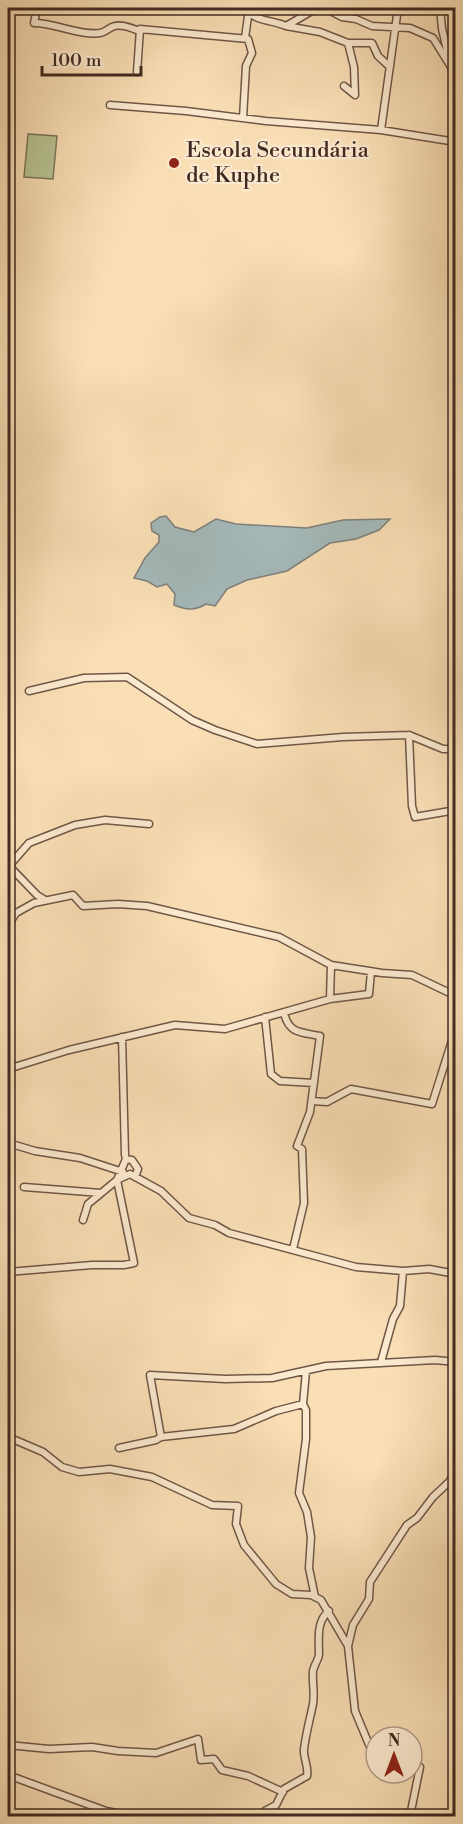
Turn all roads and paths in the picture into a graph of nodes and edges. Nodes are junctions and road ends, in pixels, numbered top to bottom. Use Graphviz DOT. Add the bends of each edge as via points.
graph roads {
  1 [pos="37,8"];
  2 [pos="317,8"];
  3 [pos="325,8"];
  4 [pos="398,8"];
  5 [pos="440,8"];
  6 [pos="249,10"];
  7 [pos="262,20"];
  8 [pos="247,26"];
  9 [pos="286,26"];
  10 [pos="396,26"];
  11 [pos="140,31"];
  12 [pos="245,38"];
  13 [pos="348,43"];
  14 [pos="451,66"];
  15 [pos="390,67"];
  16 [pos="137,72"];
  17 [pos="456,82"];
  18 [pos="344,86"];
  19 [pos="456,96"];
  20 [pos="110,105"];
  21 [pos="243,118"];
  22 [pos="381,130"];
  23 [pos="455,142"];
  24 [pos="29,691"];
  25 [pos="408,735"];
  26 [pos="456,749"];
  27 [pos="456,810"];
  28 [pos="149,824"];
  29 [pos="8,866"];
  30 [pos="45,900"];
  31 [pos="8,925"];
  32 [pos="331,965"];
  33 [pos="371,972"];
  34 [pos="456,996"];
  35 [pos="330,999"];
  36 [pos="284,1013"];
  37 [pos="265,1017"];
  38 [pos="456,1028"];
  39 [pos="122,1037"];
  40 [pos="8,1069"];
  41 [pos="314,1083"];
  42 [pos="312,1101"];
  43 [pos="8,1143"];
  44 [pos="126,1159"];
  45 [pos="122,1172"];
  46 [pos="133,1176"];
  47 [pos="117,1180"];
  48 [pos="24,1187"];
  49 [pos="101,1193"];
  50 [pos="83,1220"];
  51 [pos="293,1249"];
  52 [pos="404,1271"];
  53 [pos="8,1272"];
  54 [pos="456,1274"];
  55 [pos="381,1362"];
  56 [pos="456,1362"];
  57 [pos="306,1371"];
  58 [pos="303,1404"];
  59 [pos="8,1437"];
  60 [pos="161,1437"];
  61 [pos="119,1448"];
  62 [pos="456,1467"];
  63 [pos="315,1597"];
  64 [pos="329,1611"];
  65 [pos="348,1646"];
  66 [pos="364,1733"];
  67 [pos="8,1745"];
  68 [pos="8,1775"];
  69 [pos="416,1785"];
  70 [pos="283,1792"];
  71 [pos="132,1816"];
  72 [pos="262,1816"];
  73 [pos="410,1816"];
  1 -- 11 [label="street" via="34,23 99,33 115,25"];
  2 -- 9 [label="street"];
  3 -- 10 [label="street" via="372,26"];
  4 -- 10 [label="street"];
  5 -- 14 [label="street"];
  6 -- 7 [label="street"];
  6 -- 8 [label="street"];
  7 -- 8 [label="street"];
  7 -- 9 [label="street"];
  8 -- 12 [label="street"];
  9 -- 13 [label="street" via="320,32"];
  10 -- 14 [label="street" via="433,38"];
  10 -- 15 [label="street"];
  11 -- 12 [label="street"];
  11 -- 16 [label="street"];
  12 -- 21 [label="street" via="252,53 246,66"];
  13 -- 15 [label="street" via="372,43"];
  13 -- 18 [label="street" via="355,94"];
  14 -- 17 [label="street"];
  15 -- 22 [label="street"];
  19 -- 23 [label="street"];
  20 -- 21 [label="street"];
  21 -- 22 [label="street"];
  22 -- 23 [label="street"];
  24 -- 25 [label="street" via="84,678 127,677 192,720 257,744"];
  25 -- 26 [label="street" via="443,749"];
  25 -- 27 [label="street" via="415,817"];
  28 -- 29 [label="street" via="105,820 75,825 29,843"];
  29 -- 30 [label="street"];
  30 -- 31 [label="street" via="16,913"];
  30 -- 32 [label="street" via="73,895 83,906 147,906 279,937"];
  32 -- 33 [label="street"];
  32 -- 35 [label="street"];
  33 -- 34 [label="street" via="412,975"];
  33 -- 35 [label="street" via="369,994"];
  35 -- 36 [label="street"];
  36 -- 37 [label="street"];
  36 -- 41 [label="street" via="294,1030 320,1036"];
  37 -- 39 [label="street" via="225,1029 175,1025"];
  37 -- 41 [label="street" via="271,1074 280,1081"];
  38 -- 42 [label="street" via="432,1104 351,1089 327,1102"];
  39 -- 40 [label="street"];
  39 -- 44 [label="street"];
  41 -- 42 [label="street"];
  42 -- 51 [label="street" via="297,1146 302,1149 304,1203"];
  43 -- 45 [label="street" via="80,1158"];
  44 -- 45 [label="street"];
  44 -- 46 [label="street" via="132,1160 138,1169"];
  45 -- 46 [label="street"];
  45 -- 47 [label="street"];
  46 -- 47 [label="street"];
  46 -- 51 [label="street" via="161,1191 189,1218"];
  47 -- 49 [label="street"];
  47 -- 53 [label="street" via="134,1263"];
  48 -- 49 [label="street"];
  49 -- 50 [label="street" via="88,1204"];
  51 -- 52 [label="street" via="356,1267"];
  52 -- 54 [label="street" via="429,1269"];
  52 -- 55 [label="street" via="400,1306"];
  55 -- 56 [label="street"];
  55 -- 57 [label="street" via="327,1365"];
  57 -- 58 [label="street"];
  57 -- 60 [label="street" via="272,1378 150,1375"];
  58 -- 60 [label="street" via="234,1429"];
  58 -- 63 [label="street" via="306,1439 299,1493 311,1537 309,1568"];
  59 -- 63 [label="street" via="42,1452 62,1467 79,1472 110,1469 152,1477 212,1505 238,1506 236,1524 244,1545 276,1584 292,1594"];
  60 -- 61 [label="street"];
  62 -- 65 [label="street" via="450,1481 407,1525 370,1582 369,1599 353,1624"];
  63 -- 64 [label="street"];
  64 -- 65 [label="street"];
  64 -- 70 [label="street" via="321,1623 319,1656 313,1672 314,1702 304,1747 307,1776"];
  65 -- 66 [label="street" via="355,1711"];
  67 -- 70 [label="street" via="156,1753 198,1739 201,1760 214,1759 222,1770 248,1776"];
  68 -- 71 [label="street" via="106,1811"];
  69 -- 73 [label="street"];
  70 -- 72 [label="street" via="276,1805"];
}
